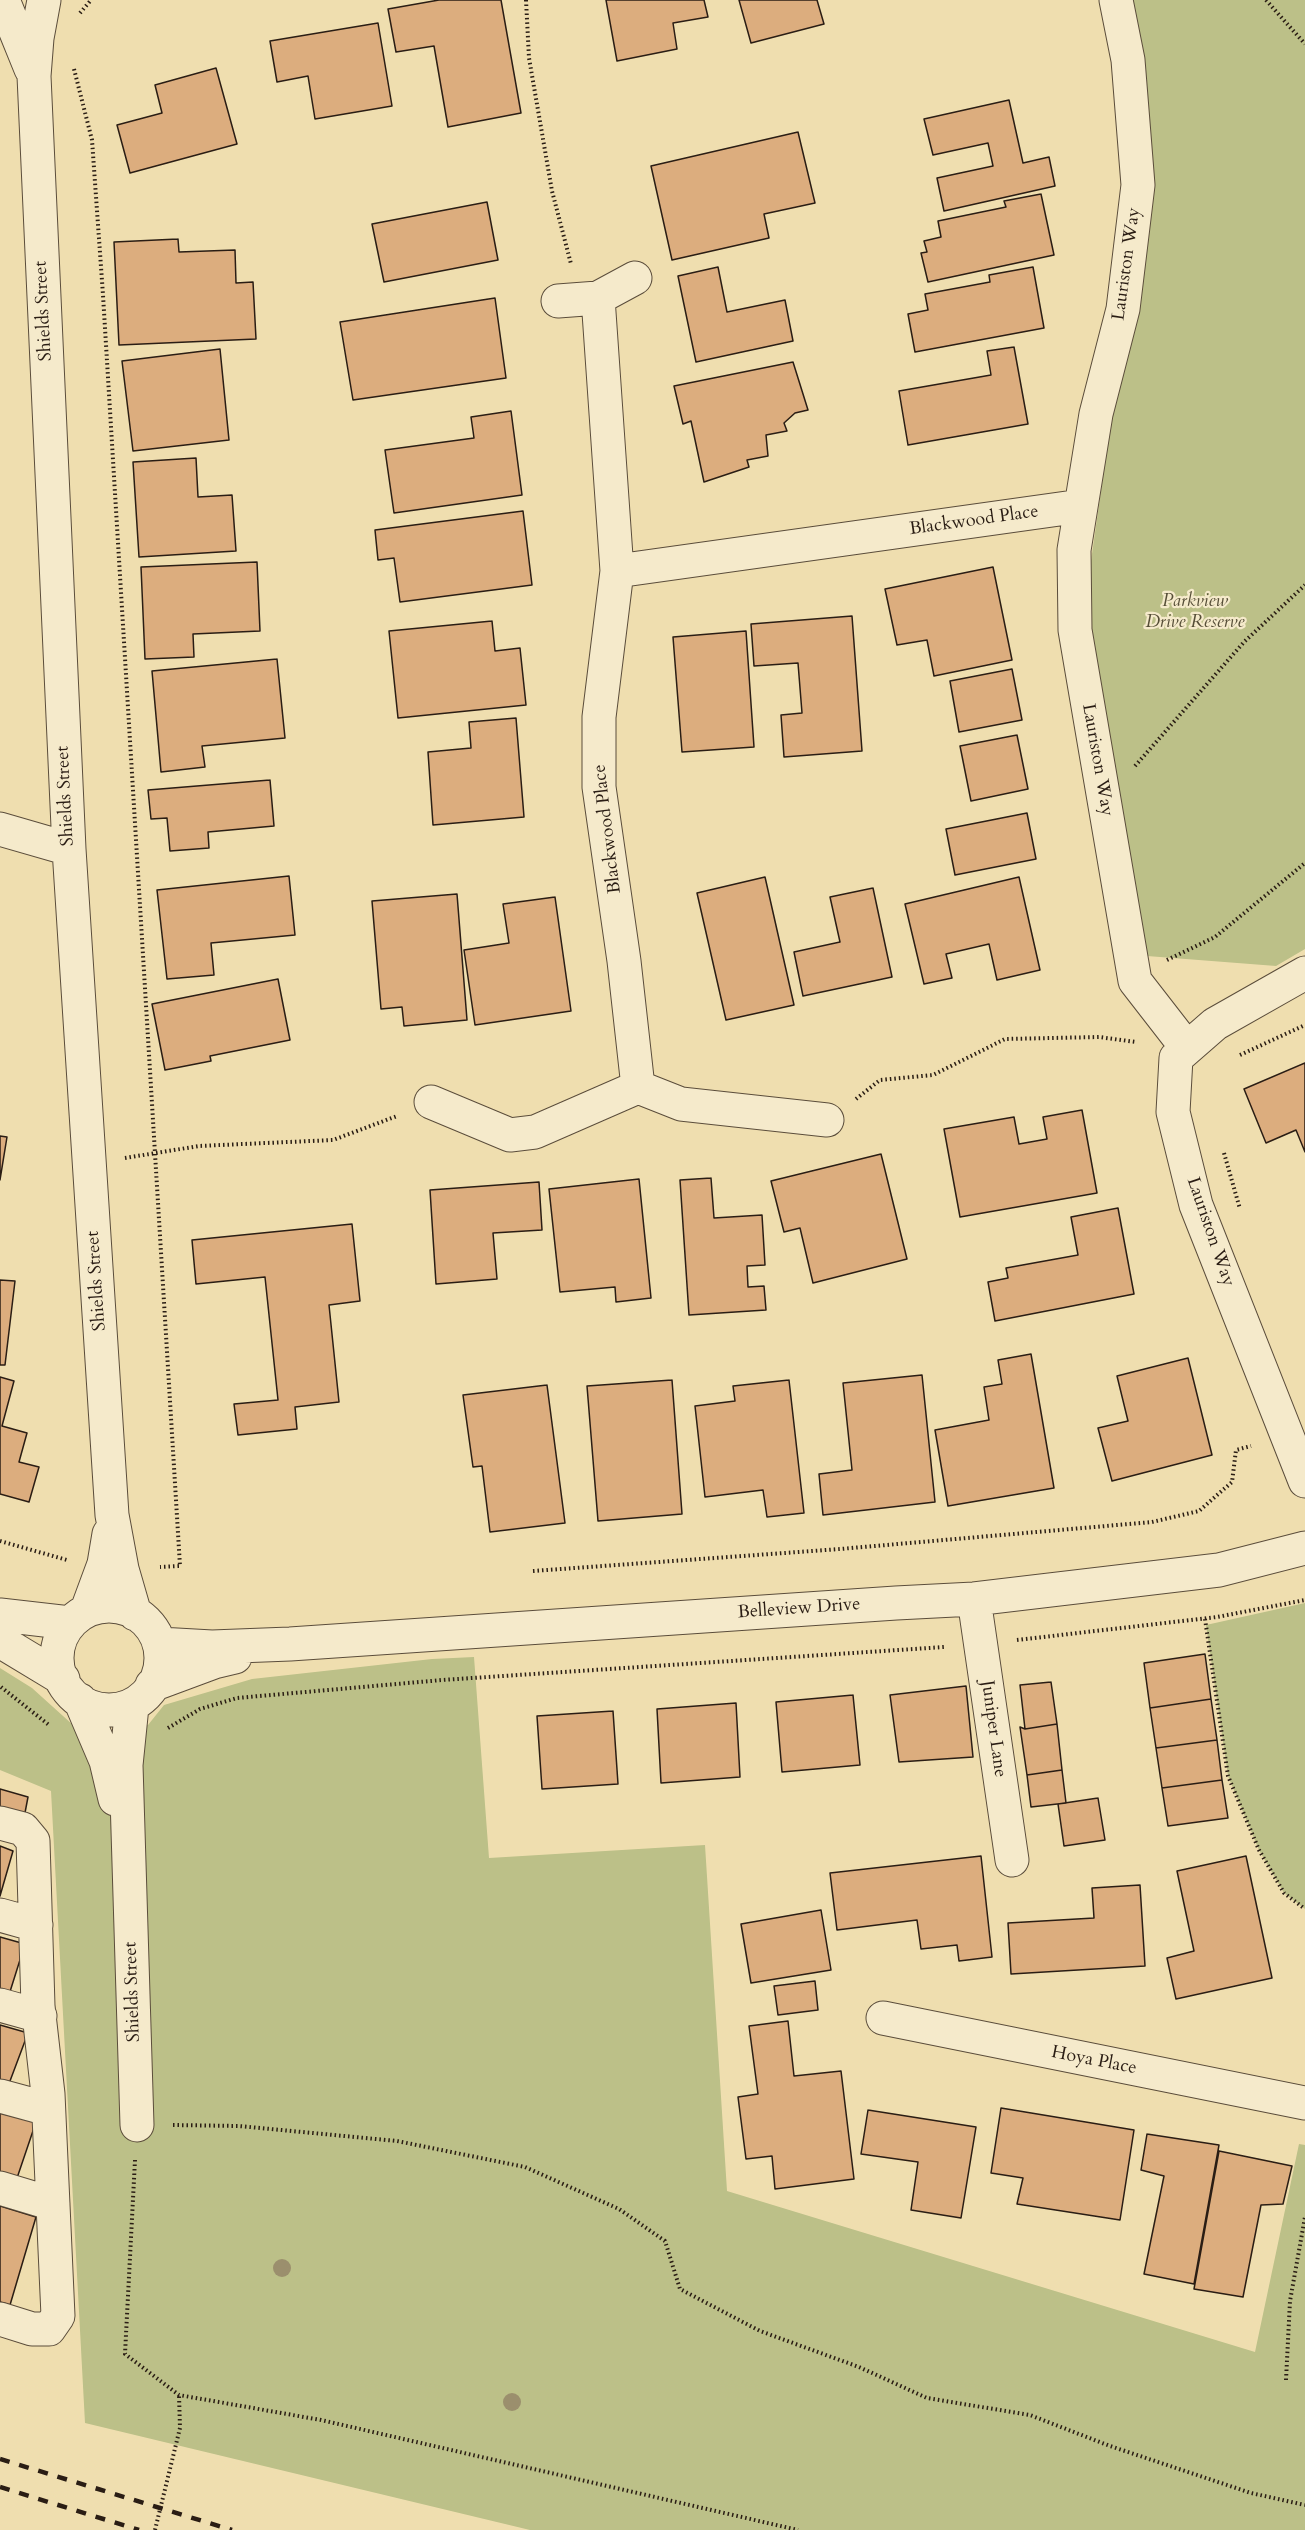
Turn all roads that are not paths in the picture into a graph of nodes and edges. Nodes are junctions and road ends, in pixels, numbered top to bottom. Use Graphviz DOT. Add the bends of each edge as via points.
graph roads {
  1 [pos="3,0"];
  2 [pos="45,0"];
  3 [pos="1116,0"];
  4 [pos="34,76"];
  5 [pos="635,278"];
  6 [pos="1081,506"];
  7 [pos="617,571"];
  8 [pos="0,829"];
  9 [pos="69,849"];
  10 [pos="1305,973"];
  11 [pos="1187,1048"];
  12 [pos="638,1087"];
  13 [pos="431,1102"];
  14 [pos="827,1120"];
  15 [pos="1305,1481"];
  16 [pos="1305,1548"];
  17 [pos="112,1569"];
  18 [pos="974,1599"];
  19 [pos="135,1614"];
  20 [pos="0,1615"];
  21 [pos="79,1616"];
  22 [pos="0,1641"];
  23 [pos="159,1644"];
  24 [pos="290,1644"];
  25 [pos="71,1689"];
  26 [pos="138,1708"];
  27 [pos="0,1822"];
  28 [pos="129,1859"];
  29 [pos="1012,1860"];
  30 [pos="0,1915"];
  31 [pos="36,1925"];
  32 [pos="0,2005"];
  33 [pos="39,2016"];
  34 [pos="883,2018"];
  35 [pos="0,2096"];
  36 [pos="1305,2103"];
  37 [pos="48,2109"];
  38 [pos="137,2125"];
  39 [pos="0,2188"];
  40 [pos="53,2204"];
  41 [pos="0,2319"];
  1 -- 4 [label="street, Shields Street"];
  2 -- 4 [label="street, Shields Street"];
  3 -- 6 [label="street, Lauriston Way" via="1128,60 1138,185 1123,309 1096,414"];
  4 -- 9 [label="street, Shields Street"];
  5 -- 7 [label="street, Blackwood Place" via="579,300"];
  6 -- 7 [label="street, Blackwood Place"];
  6 -- 11 [label="street, Lauriston Way" via="1074,550 1075,630 1133,976"];
  7 -- 12 [label="street, Blackwood Place" via="599,717 599,787"];
  8 -- 9 [label="street"];
  9 -- 17 [label="street, Shields Street" via="112,1515"];
  10 -- 11 [label="street" via="1215,1024"];
  11 -- 15 [label="street, Lauriston Way" via="1176,1058 1173,1112 1196,1205"];
  12 -- 13 [label="street" via="535,1132 510,1135"];
  12 -- 14 [label="street" via="681,1104"];
  16 -- 18 [label="street, Belleview Drive" via="1219,1570"];
  17 -- 19 [label="street, Shields Street"];
  17 -- 21 [label="street, Shields Street"];
  18 -- 24 [label="street, Belleview Drive"];
  18 -- 29 [label="street, Juniper Lane"];
  19 -- 21 [label="street" via="109,1606"];
  19 -- 23 [label="street" via="145,1620"];
  20 -- 21 [label="street"];
  21 -- 25 [label="street" via="59,1643 57,1667"];
  22 -- 25 [label="street"];
  23 -- 24 [label="street, Belleview Drive"];
  23 -- 26 [label="street" via="159,1675"];
  24 -- 26 [label="street, Belleview Drive" via="214,1662"];
  25 -- 26 [label="street" via="97,1710"];
  25 -- 28 [label="street, Shields Street" via="106,1761"];
  26 -- 28 [label="street, Shields Street" via="126,1765"];
  27 -- 31 [label="street" via="23,1829 33,1841"];
  28 -- 38 [label="street, Shields Street"];
  30 -- 31 [label="street"];
  31 -- 33 [label="street"];
  32 -- 33 [label="street"];
  33 -- 37 [label="street"];
  34 -- 36 [label="street, Hoya Place"];
  35 -- 37 [label="street"];
  37 -- 40 [label="street"];
  39 -- 40 [label="street"];
  40 -- 41 [label="street" via="58,2316 49,2330"];
}
